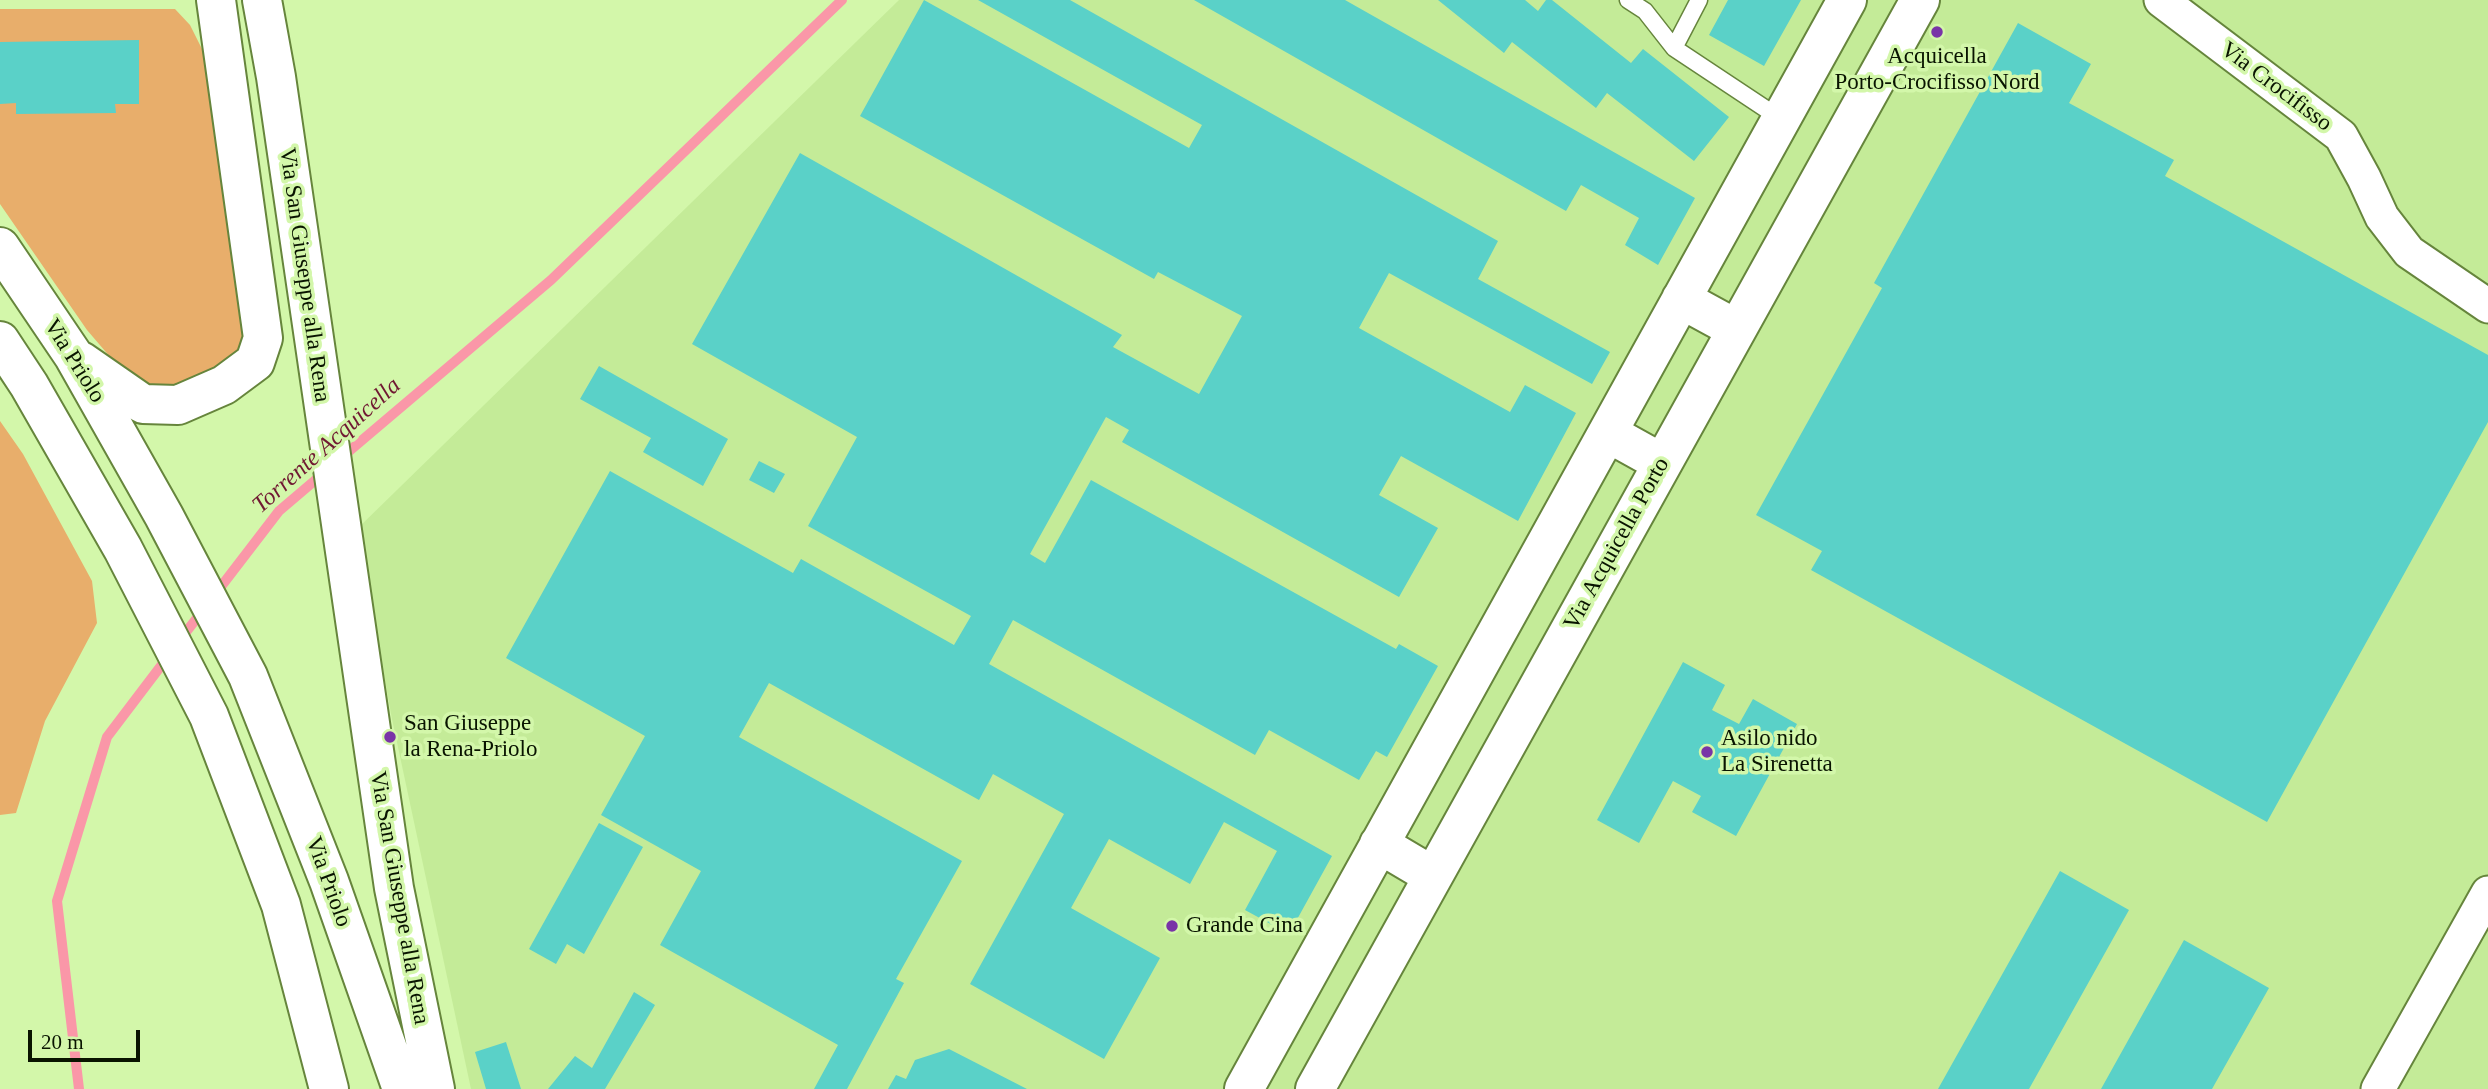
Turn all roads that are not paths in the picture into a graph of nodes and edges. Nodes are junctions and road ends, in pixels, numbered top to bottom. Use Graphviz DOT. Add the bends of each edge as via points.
graph roads {
  1 [pos="216,0"];
  2 [pos="262,0"];
  3 [pos="1629,0"];
  4 [pos="1699,0"];
  5 [pos="1847,0"];
  6 [pos="1920,0"];
  7 [pos="2161,0"];
  8 [pos="1674,48"];
  9 [pos="1781,120"];
  10 [pos="0,247"];
  11 [pos="1681,299"];
  12 [pos="2488,306"];
  13 [pos="1735,329"];
  14 [pos="0,341"];
  15 [pos="73,355"];
  16 [pos="1608,433"];
  17 [pos="1662,463"];
  18 [pos="1379,845"];
  19 [pos="1433,876"];
  20 [pos="2488,893"];
  21 [pos="329,1089"];
  22 [pos="402,1089"];
  23 [pos="435,1089"];
  24 [pos="1244,1089"];
  25 [pos="1315,1089"];
  26 [pos="2378,1089"];
  1 -- 15 [label="main road" via="263,338 255,362 224,384 178,405 143,404"];
  2 -- 23 [label="main road, Via San Giuseppe alla Rena" via="394,888"];
  3 -- 8 [label="lane" via="1645,11"];
  4 -- 8 [label="lane"];
  5 -- 9 [label="main road"];
  6 -- 13 [label="main road, Via Acquicella Porto"];
  7 -- 12 [label="street, Via Crocifisso" via="2341,136 2382,217 2409,252"];
  8 -- 9 [label="lane"];
  9 -- 11 [label="main road"];
  10 -- 15 [label="main road, Via Priolo"];
  11 -- 13 [label="main road"];
  11 -- 16 [label="main road"];
  13 -- 17 [label="main road, Via Acquicella Porto"];
  14 -- 21 [label="main road" via="123,549 209,716 281,905"];
  15 -- 22 [label="main road, Via Priolo" via="247,676 329,881"];
  16 -- 17 [label="main road"];
  16 -- 18 [label="main road"];
  17 -- 19 [label="main road, Via Acquicella Porto"];
  18 -- 19 [label="main road"];
  18 -- 24 [label="main road"];
  19 -- 25 [label="main road, Via Acquicella Porto"];
  20 -- 26 [label="street"];
}
